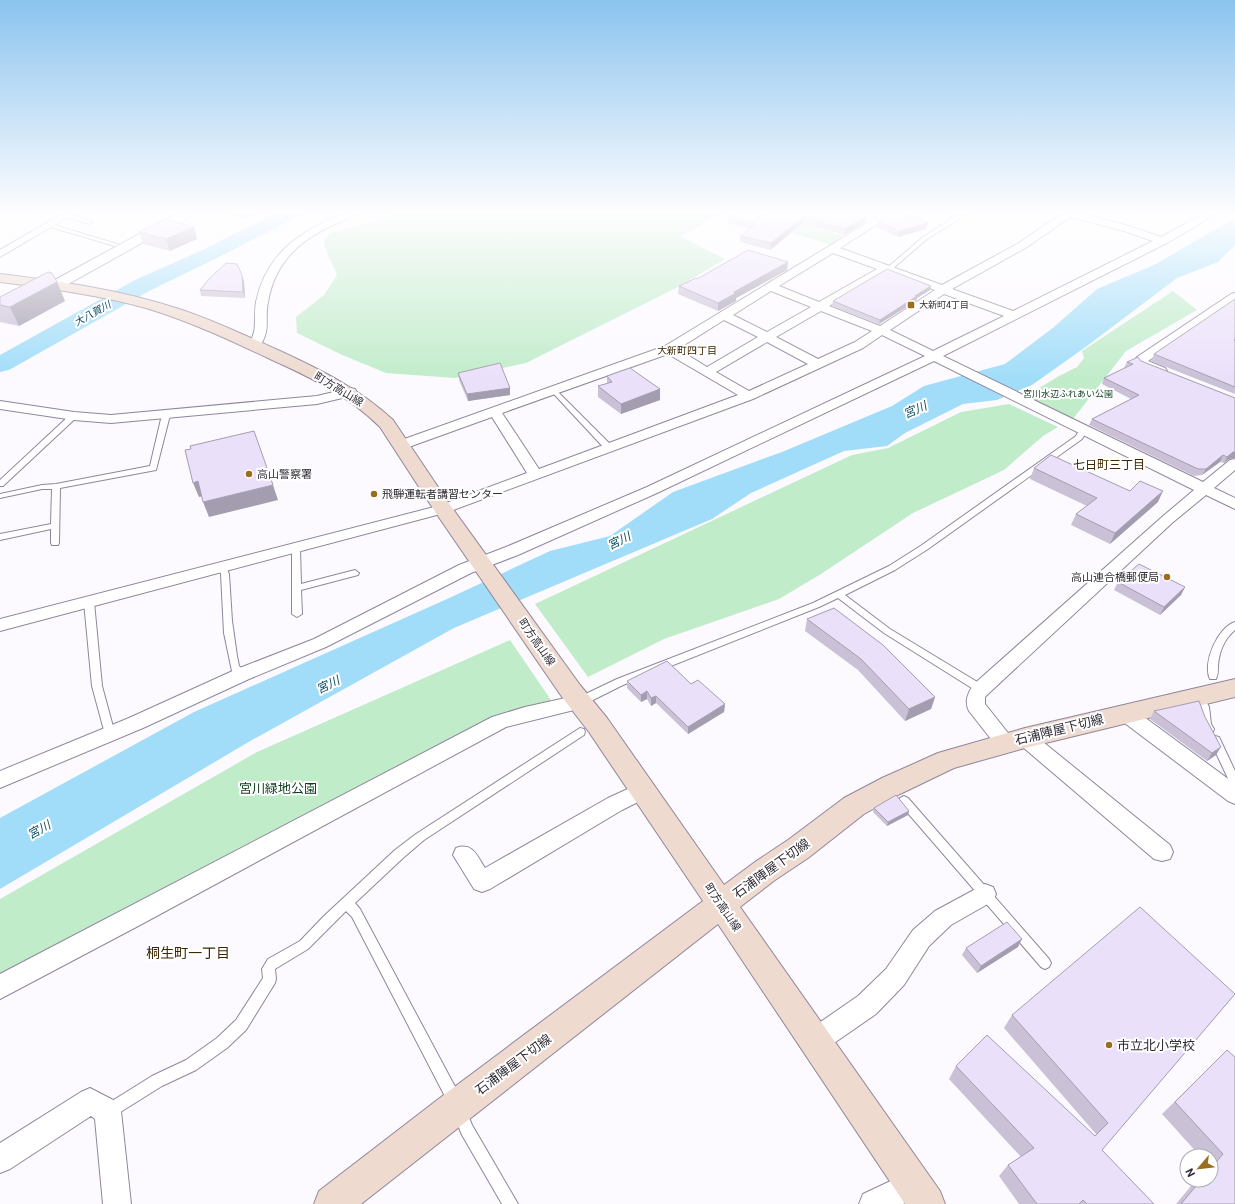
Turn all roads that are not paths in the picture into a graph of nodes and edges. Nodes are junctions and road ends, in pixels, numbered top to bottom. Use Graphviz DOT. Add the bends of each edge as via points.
graph roads {
  1 [pos="88,267"];
  2 [pos="274,267"];
  3 [pos="801,267"];
  4 [pos="983,267"];
  5 [pos="1111,267"];
  6 [pos="888,268"];
  7 [pos="0,278"];
  8 [pos="56,285"];
  9 [pos="769,286"];
  10 [pos="944,289"];
  11 [pos="1235,296"];
  12 [pos="820,306"];
  13 [pos="724,315"];
  14 [pos="1013,315"];
  15 [pos="883,331"];
  16 [pos="767,337"];
  17 [pos="254,346"];
  18 [pos="669,350"];
  19 [pos="939,357"];
  20 [pos="818,364"];
  21 [pos="707,372"];
  22 [pos="1170,376"];
  23 [pos="554,391"];
  24 [pos="350,392"];
  25 [pos="748,396"];
  26 [pos="0,405"];
  27 [pos="495,412"];
  28 [pos="169,414"];
  29 [pos="74,416"];
  30 [pos="1079,427"];
  31 [pos="401,445"];
  32 [pos="609,448"];
  33 [pos="1235,463"];
  34 [pos="535,474"];
  35 [pos="0,484"];
  36 [pos="56,486"];
  37 [pos="1205,489"];
  38 [pos="0,496"];
  39 [pos="1235,504"];
  40 [pos="443,508"];
  41 [pos="55,526"];
  42 [pos="0,537"];
  43 [pos="55,543"];
  44 [pos="296,548"];
  45 [pos="483,564"];
  46 [pos="222,567"];
  47 [pos="354,573"];
  48 [pos="297,588"];
  49 [pos="838,594"];
  50 [pos="89,602"];
  51 [pos="298,614"];
  52 [pos="0,625"];
  53 [pos="1235,625"];
  54 [pos="243,674"];
  55 [pos="1215,687"];
  56 [pos="981,689"];
  57 [pos="575,697"];
  58 [pos="1125,713"];
  59 [pos="580,732"];
  60 [pos="110,734"];
  61 [pos="1015,741"];
  62 [pos="0,780"];
  63 [pos="1235,782"];
  64 [pos="642,790"];
  65 [pos="1235,795"];
  66 [pos="904,801"];
  67 [pos="1162,852"];
  68 [pos="464,855"];
  69 [pos="985,894"];
  70 [pos="347,903"];
  71 [pos="722,905"];
  72 [pos="1045,963"];
  73 [pos="0,987"];
  74 [pos="815,1041"];
  75 [pos="457,1106"];
  76 [pos="108,1112"];
  77 [pos="0,1159"];
  78 [pos="921,1194"];
  79 [pos="117,1204"];
  80 [pos="332,1204"];
  81 [pos="510,1204"];
  82 [pos="873,1204"];
  1 -- 8 [label="street"];
  2 -- 17 [label="street" via="265,285 261,304 261,334"];
  3 -- 9 [label="street"];
  4 -- 10 [label="street"];
  5 -- 14 [label="street"];
  6 -- 10 [label="street"];
  6 -- 12 [label="street"];
  7 -- 8 [label="main road, 町方高山線"];
  8 -- 17 [label="main road, 町方高山線" via="148,304 205,324"];
  9 -- 12 [label="street"];
  9 -- 13 [label="street"];
  10 -- 14 [label="street"];
  10 -- 15 [label="street"];
  11 -- 22 [label="street" via="1141,360"];
  12 -- 15 [label="street"];
  12 -- 16 [label="street"];
  13 -- 16 [label="street"];
  13 -- 18 [label="street"];
  14 -- 19 [label="street" via="941,351"];
  15 -- 19 [label="street"];
  15 -- 20 [label="street" via="859,346"];
  16 -- 20 [label="street"];
  16 -- 21 [label="street"];
  17 -- 24 [label="main road, 町方高山線"];
  18 -- 21 [label="street"];
  18 -- 23 [label="street"];
  19 -- 30 [label="street"];
  19 -- 45 [label="street" via="652,490"];
  20 -- 25 [label="street"];
  21 -- 25 [label="street"];
  23 -- 27 [label="street"];
  23 -- 32 [label="lane"];
  24 -- 28 [label="street" via="316,400"];
  24 -- 31 [label="main road, 町方高山線" via="387,424"];
  25 -- 32 [label="street"];
  26 -- 29 [label="street"];
  27 -- 31 [label="street"];
  27 -- 34 [label="street"];
  28 -- 29 [label="street" via="111,419"];
  28 -- 36 [label="lane" via="165,419 153,468"];
  29 -- 35 [label="lane"];
  30 -- 37 [label="street"];
  30 -- 49 [label="lane" via="1079,437 925,547 892,568"];
  31 -- 40 [label="main road, 町方高山線"];
  32 -- 34 [label="street"];
  33 -- 37 [label="street"];
  34 -- 40 [label="street"];
  36 -- 38 [label="lane"];
  36 -- 41 [label="lane"];
  37 -- 39 [label="street"];
  37 -- 56 [label="street" via="1167,520"];
  40 -- 44 [label="street"];
  40 -- 45 [label="main road, 町方高山線"];
  41 -- 42 [label="lane"];
  41 -- 43 [label="lane"];
  44 -- 46 [label="street"];
  44 -- 48 [label="lane"];
  45 -- 54 [label="street" via="320,643"];
  45 -- 57 [label="main road, 町方高山線"];
  46 -- 50 [label="street"];
  46 -- 54 [label="lane" via="225,574 230,646 235,668"];
  47 -- 48 [label="lane"];
  48 -- 51 [label="lane"];
  49 -- 56 [label="lane" via="887,631"];
  49 -- 57 [label="lane" via="620,682"];
  50 -- 52 [label="street"];
  50 -- 60 [label="lane" via="97,686"];
  53 -- 55 [label="lane" via="1215,651"];
  54 -- 60 [label="street"];
  55 -- 58 [label="main road, 石浦陣屋下切線"];
  55 -- 63 [label="lane" via="1204,707 1206,724"];
  56 -- 61 [label="street" via="976,696 976,706"];
  57 -- 64 [label="main road, 町方高山線" via="598,725"];
  57 -- 73 [label="street" via="499,722"];
  58 -- 61 [label="main road, 石浦陣屋下切線"];
  58 -- 65 [label="street"];
  59 -- 70 [label="lane" via="420,837"];
  60 -- 62 [label="street"];
  61 -- 67 [label="street"];
  61 -- 71 [label="main road, 石浦陣屋下切線" via="947,760 854,806"];
  64 -- 68 [label="street" via="482,882"];
  64 -- 71 [label="main road, 町方高山線"];
  66 -- 69 [label="lane"];
  69 -- 72 [label="lane"];
  69 -- 74 [label="street" via="943,918 921,938 894,977 867,1005"];
  70 -- 75 [label="lane" via="356,913"];
  70 -- 76 [label="lane" via="304,945 272,963 267,970 270,979 241,1024 222,1042 191,1064 157,1081"];
  71 -- 74 [label="main road, 町方高山線"];
  71 -- 75 [label="main road, 石浦陣屋下切線"];
  74 -- 78 [label="main road, 町方高山線"];
  75 -- 80 [label="main road, 石浦陣屋下切線"];
  75 -- 81 [label="lane" via="467,1130"];
  76 -- 77 [label="street" via="90,1101"];
  76 -- 79 [label="street"];
  78 -- 82 [label="street"];
}
